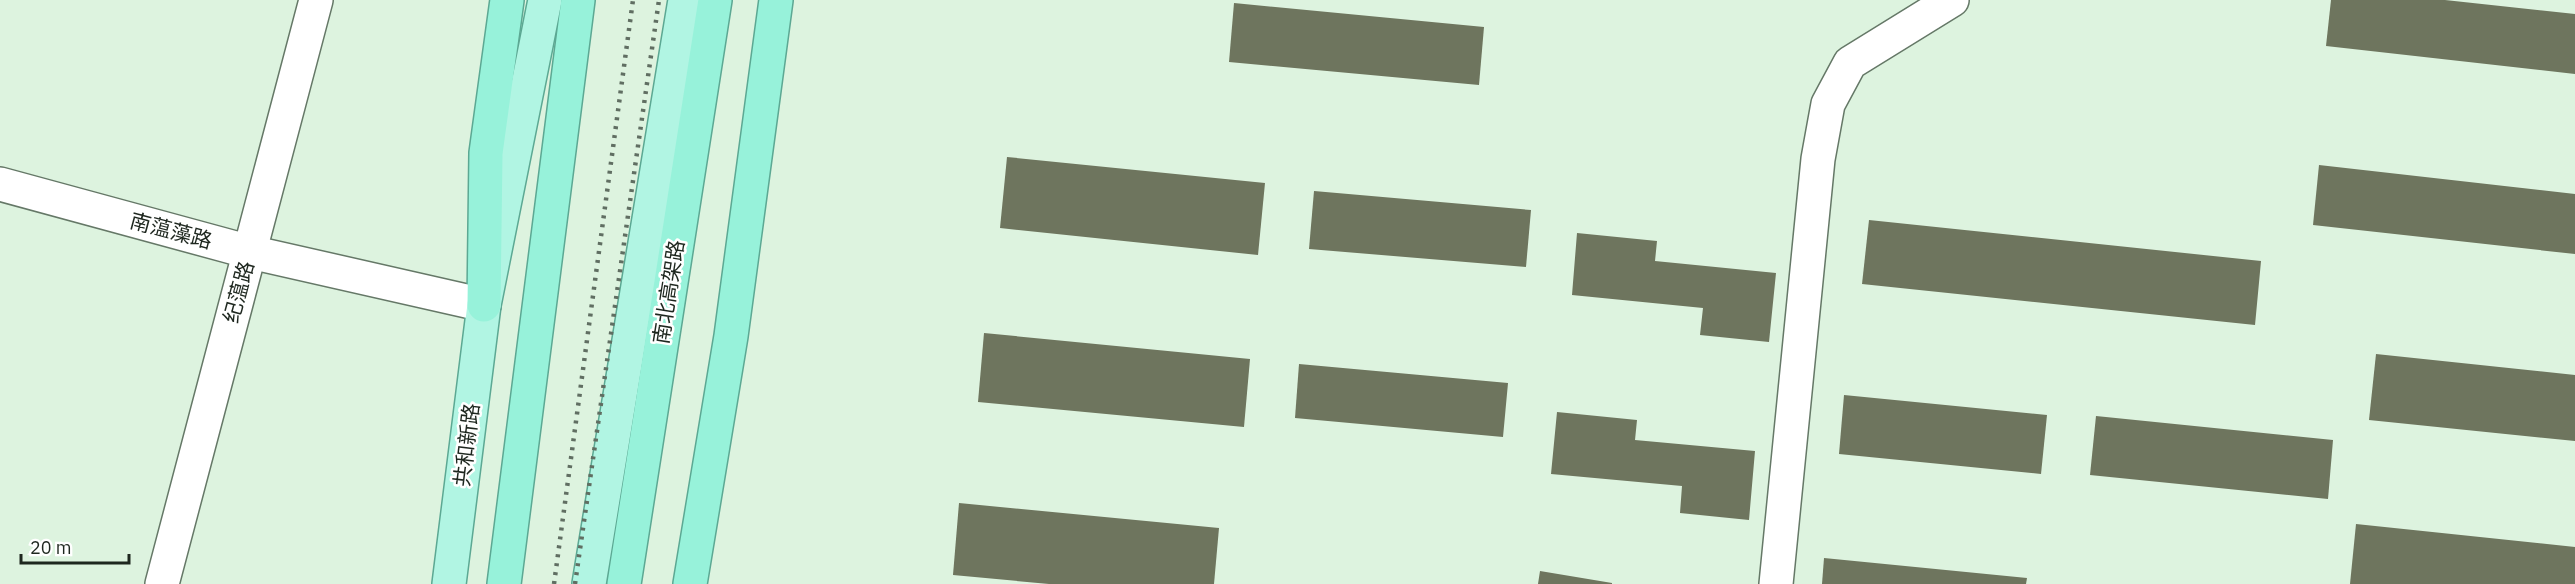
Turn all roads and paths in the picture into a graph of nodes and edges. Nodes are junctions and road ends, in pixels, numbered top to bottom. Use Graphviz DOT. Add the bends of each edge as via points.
graph roads {
  1 [pos="316,0"];
  2 [pos="507,0"];
  3 [pos="545,0"];
  4 [pos="578,0"];
  5 [pos="686,0"];
  6 [pos="715,0"];
  7 [pos="776,0"];
  8 [pos="1952,0"];
  9 [pos="0,184"];
  10 [pos="250,252"];
  11 [pos="484,305"];
  12 [pos="162,584"];
  13 [pos="449,584"];
  14 [pos="504,584"];
  15 [pos="589,584"];
  16 [pos="624,584"];
  17 [pos="690,584"];
  18 [pos="1776,584"];
  1 -- 10 [label="street, 纪蕰路"];
  2 -- 11 [label="highway" via="486,153"];
  3 -- 11 [label="main road, 共和新路"];
  4 -- 14 [label="highway"];
  5 -- 15 [label="main road"];
  6 -- 16 [label="highway, 南北高架路"];
  7 -- 17 [label="highway" via="731,336"];
  8 -- 18 [label="street" via="1850,63 1828,104 1818,159"];
  9 -- 10 [label="street, 南蕰藻路"];
  10 -- 11 [label="street, 南蕰藻路"];
  10 -- 12 [label="street, 纪蕰路"];
  11 -- 13 [label="main road, 共和新路"];
}
